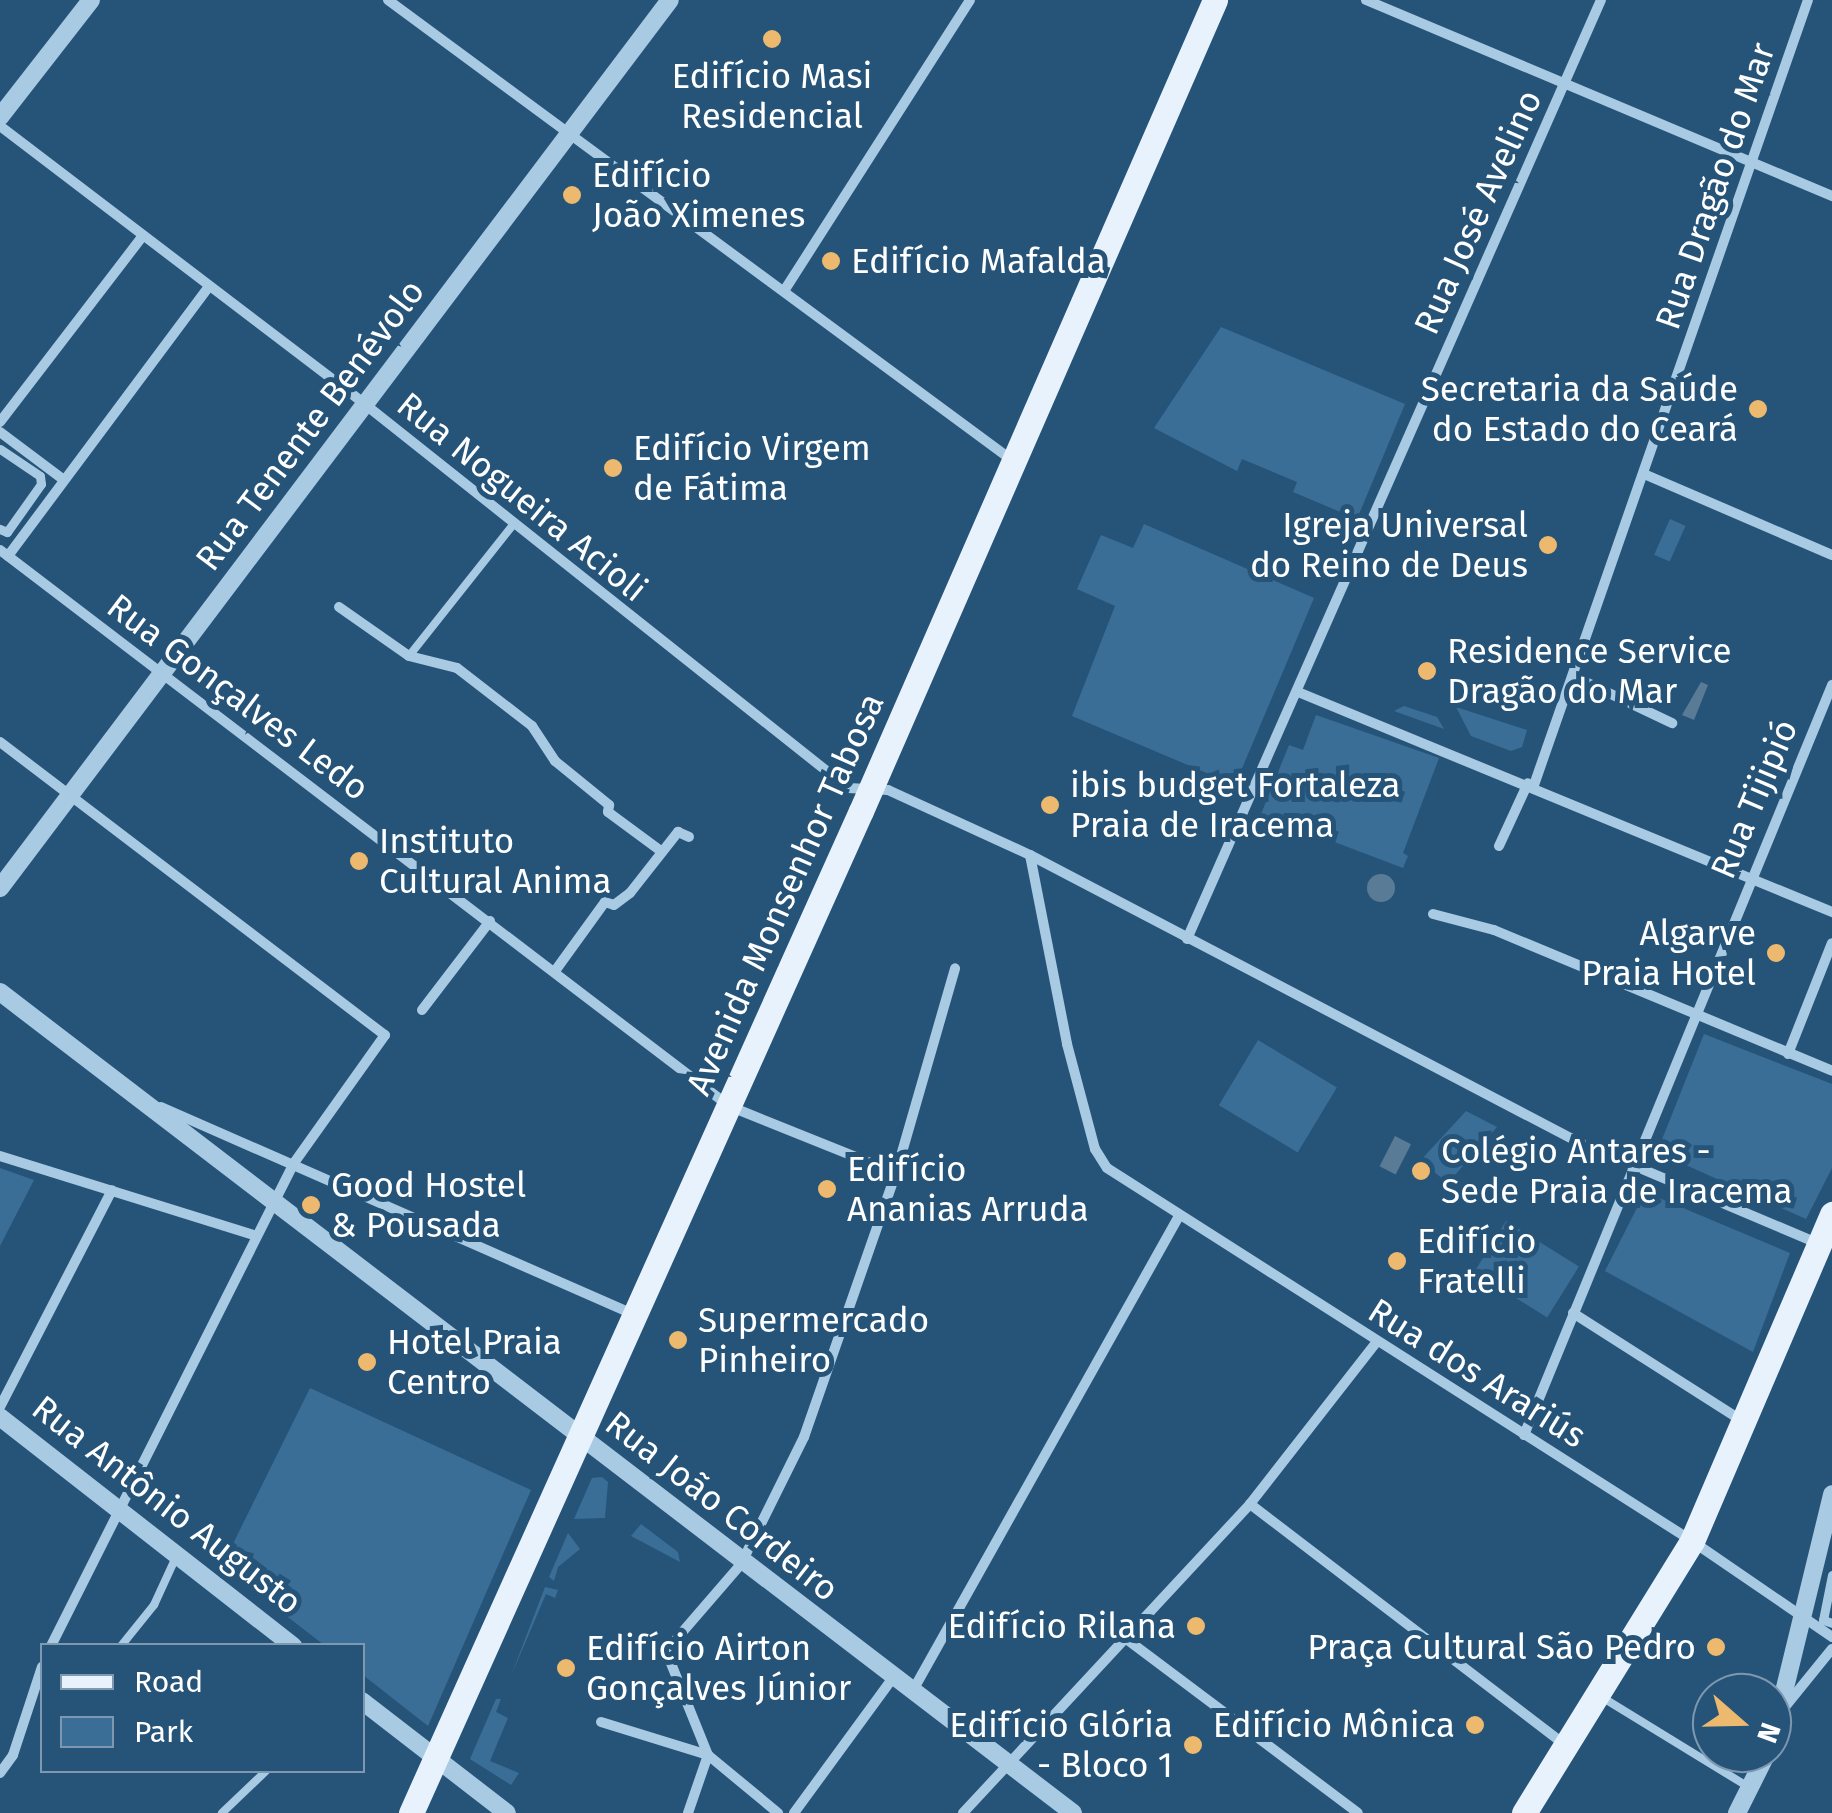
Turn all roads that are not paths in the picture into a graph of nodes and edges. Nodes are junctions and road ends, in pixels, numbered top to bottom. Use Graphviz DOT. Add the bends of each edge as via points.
graph roads {
  1 [pos="92,0"];
  2 [pos="388,0"];
  3 [pos="670,0"];
  4 [pos="970,0"];
  5 [pos="1214,0"];
  6 [pos="1366,0"];
  7 [pos="1601,0"];
  8 [pos="1808,0"];
  9 [pos="1564,85"];
  10 [pos="0,117"];
  11 [pos="0,126"];
  12 [pos="570,135"];
  13 [pos="1751,163"];
  14 [pos="1832,196"];
  15 [pos="142,237"];
  16 [pos="208,288"];
  17 [pos="784,290"];
  18 [pos="365,404"];
  19 [pos="0,422"];
  20 [pos="0,432"];
  21 [pos="0,449"];
  22 [pos="1012,460"];
  23 [pos="1644,474"];
  24 [pos="64,480"];
  25 [pos="512,526"];
  26 [pos="0,529"];
  27 [pos="4,553"];
  28 [pos="1832,555"];
  29 [pos="340,607"];
  30 [pos="409,656"];
  31 [pos="162,674"];
  32 [pos="1573,676"];
  33 [pos="1832,684"];
  34 [pos="1298,692"];
  35 [pos="1672,723"];
  36 [pos="0,742"];
  37 [pos="1531,784"];
  38 [pos="871,789"];
  39 [pos="70,796"];
  40 [pos="689,837"];
  41 [pos="1500,846"];
  42 [pos="662,852"];
  43 [pos="1030,855"];
  44 [pos="1751,877"];
  45 [pos="0,888"];
  46 [pos="1832,912"];
  47 [pos="1433,914"];
  48 [pos="490,921"];
  49 [pos="1187,939"];
  50 [pos="1832,943"];
  51 [pos="954,968"];
  52 [pos="555,972"];
  53 [pos="0,992"];
  54 [pos="422,1010"];
  55 [pos="1693,1015"];
  56 [pos="1788,1054"];
  57 [pos="1832,1072"];
  58 [pos="137,1097"];
  59 [pos="730,1106"];
  60 [pos="0,1156"];
  61 [pos="294,1163"];
  62 [pos="1632,1167"];
  63 [pos="896,1174"];
  64 [pos="112,1190"];
  65 [pos="273,1205"];
  66 [pos="1179,1216"];
  67 [pos="1828,1225"];
  68 [pos="256,1236"];
  69 [pos="1573,1313"];
  70 [pos="637,1316"];
  71 [pos="1376,1343"];
  72 [pos="0,1407"];
  73 [pos="0,1417"];
  74 [pos="1744,1422"];
  75 [pos="1524,1435"];
  76 [pos="582,1439"];
  77 [pos="1832,1494"];
  78 [pos="1250,1504"];
  79 [pos="121,1508"];
  80 [pos="1692,1541"];
  81 [pos="178,1553"];
  82 [pos="741,1564"];
  83 [pos="1832,1575"];
  84 [pos="1804,1618"];
  85 [pos="1832,1624"];
  86 [pos="1125,1638"];
  87 [pos="1832,1638"];
  88 [pos="53,1643"];
  89 [pos="123,1643"];
  90 [pos="289,1643"];
  91 [pos="1832,1648"];
  92 [pos="40,1673"];
  93 [pos="1792,1673"];
  94 [pos="892,1678"];
  95 [pos="912,1693"];
  96 [pos="1598,1695"];
  97 [pos="1792,1698"];
  98 [pos="365,1703"];
  99 [pos="601,1722"];
  100 [pos="1566,1746"];
  101 [pos="708,1756"];
  102 [pos="436,1759"];
  103 [pos="1013,1766"];
  104 [pos="0,1773"];
  105 [pos="264,1773"];
  106 [pos="1757,1773"];
  107 [pos="1750,1788"];
  108 [pos="222,1813"];
  109 [pos="411,1813"];
  110 [pos="507,1813"];
  111 [pos="688,1813"];
  112 [pos="778,1813"];
  113 [pos="794,1813"];
  114 [pos="963,1813"];
  115 [pos="1073,1813"];
  116 [pos="1358,1813"];
  117 [pos="1524,1813"];
  118 [pos="1737,1813"];
  1 -- 10 [label="street"];
  2 -- 12 [label="street"];
  3 -- 12 [label="street, Rua Tenente Benévolo"];
  4 -- 17 [label="street"];
  5 -- 22 [label="main road, Avenida Monsenhor Tabosa"];
  6 -- 9 [label="street"];
  7 -- 9 [label="street, Rua José Avelino"];
  8 -- 13 [label="street, Rua Dragão do Mar"];
  9 -- 13 [label="street"];
  9 -- 34 [label="street, Rua José Avelino"];
  11 -- 15 [label="street, Rua Nogueira Acioli"];
  12 -- 17 [label="street"];
  12 -- 18 [label="street, Rua Tenente Benévolo"];
  13 -- 14 [label="street"];
  13 -- 23 [label="street, Rua Dragão do Mar"];
  15 -- 16 [label="street, Rua Nogueira Acioli"];
  15 -- 19 [label="street"];
  16 -- 18 [label="street, Rua Nogueira Acioli"];
  16 -- 24 [label="street"];
  17 -- 22 [label="street"];
  18 -- 25 [label="street, Rua Nogueira Acioli"];
  18 -- 31 [label="street, Rua Tenente Benévolo"];
  20 -- 24 [label="street"];
  21 -- 26 [label="street" via="40,476 41,484 7,532"];
  22 -- 38 [label="main road, Avenida Monsenhor Tabosa"];
  23 -- 28 [label="street"];
  23 -- 32 [label="street, Rua Dragão do Mar"];
  24 -- 27 [label="street"];
  25 -- 30 [label="lane"];
  25 -- 38 [label="street, Rua Nogueira Acioli" via="793,750 848,788"];
  27 -- 31 [label="street, Rua Gonçalves Ledo"];
  29 -- 30 [label="street"];
  30 -- 42 [label="street" via="445,664 532,726 555,760 609,804 608,812"];
  31 -- 39 [label="street, Rua Tenente Benévolo"];
  31 -- 48 [label="street, Rua Gonçalves Ledo"];
  32 -- 35 [label="street"];
  32 -- 37 [label="street, Rua Dragão do Mar"];
  33 -- 44 [label="street, Rua Tijipió"];
  34 -- 37 [label="street"];
  34 -- 49 [label="street, Rua José Avelino"];
  36 -- 39 [label="street"];
  37 -- 41 [label="street, Rua Dragão do Mar"];
  37 -- 44 [label="street"];
  38 -- 43 [label="street, Rua Nogueira Acioli" via="888,790"];
  38 -- 59 [label="main road, Avenida Monsenhor Tabosa"];
  39 -- 45 [label="street, Rua Tenente Benévolo"];
  39 -- 61 [label="street" via="385,1035"];
  40 -- 42 [label="street" via="678,832"];
  42 -- 52 [label="street" via="630,892 614,905 605,902"];
  43 -- 49 [label="street, Rua Nogueira Acioli"];
  43 -- 66 [label="street, Rua dos Arariús" via="1096,1152 1107,1168"];
  44 -- 46 [label="street"];
  44 -- 55 [label="street, Rua Tijipió"];
  47 -- 55 [label="street" via="1494,930"];
  48 -- 52 [label="street, Rua Gonçalves Ledo"];
  48 -- 54 [label="street"];
  49 -- 62 [label="street, Rua Nogueira Acioli"];
  50 -- 56 [label="street"];
  51 -- 63 [label="street"];
  52 -- 59 [label="street, Rua Gonçalves Ledo"];
  53 -- 58 [label="street, Rua João Cordeiro"];
  55 -- 56 [label="street"];
  55 -- 62 [label="street, Rua Tijipió"];
  56 -- 57 [label="street"];
  58 -- 61 [label="street"];
  58 -- 65 [label="street, Rua João Cordeiro"];
  59 -- 63 [label="street, Rua Gonçalves Ledo"];
  59 -- 70 [label="main road, Avenida Monsenhor Tabosa"];
  60 -- 64 [label="street"];
  61 -- 65 [label="street"];
  61 -- 70 [label="street"];
  62 -- 67 [label="street, Rua Nogueira Acioli"];
  62 -- 69 [label="street, Rua Tijipió"];
  63 -- 82 [label="street" via="813,1416"];
  64 -- 68 [label="street"];
  64 -- 72 [label="street"];
  65 -- 68 [label="street"];
  65 -- 76 [label="street, Rua João Cordeiro"];
  66 -- 71 [label="street, Rua dos Arariús"];
  66 -- 95 [label="street"];
  67 -- 74 [label="main road"];
  68 -- 79 [label="street"];
  69 -- 74 [label="street"];
  69 -- 75 [label="street, Rua Tijipió"];
  70 -- 76 [label="main road, Avenida Monsenhor Tabosa"];
  71 -- 75 [label="street, Rua dos Arariús"];
  71 -- 78 [label="street"];
  73 -- 79 [label="street, Rua Antônio Augusto"];
  74 -- 80 [label="main road"];
  75 -- 80 [label="street, Rua dos Arariús"];
  76 -- 82 [label="street, Rua João Cordeiro"];
  76 -- 102 [label="main road, Avenida Monsenhor Tabosa"];
  77 -- 84 [label="street"];
  78 -- 86 [label="street"];
  78 -- 100 [label="street"];
  79 -- 81 [label="street, Rua Antônio Augusto"];
  79 -- 88 [label="street"];
  80 -- 84 [label="street, Rua dos Arariús"];
  80 -- 96 [label="main road"];
  81 -- 89 [label="lane" via="154,1605"];
  81 -- 90 [label="street, Rua Antônio Augusto"];
  82 -- 94 [label="street, Rua João Cordeiro"];
  82 -- 101 [label="street" via="664,1657"];
  83 -- 85 [label="street" via="1823,1620"];
  84 -- 87 [label="street, Rua dos Arariús"];
  84 -- 93 [label="street"];
  86 -- 103 [label="street"];
  86 -- 116 [label="street"];
  91 -- 97 [label="street"];
  92 -- 104 [label="street" via="13,1755"];
  94 -- 95 [label="street, Rua João Cordeiro"];
  94 -- 113 [label="street"];
  95 -- 103 [label="street, Rua João Cordeiro"];
  96 -- 100 [label="main road"];
  96 -- 107 [label="lane"];
  98 -- 102 [label="street"];
  99 -- 101 [label="street"];
  100 -- 117 [label="main road"];
  101 -- 111 [label="street"];
  101 -- 112 [label="street"];
  102 -- 109 [label="main road, Avenida Monsenhor Tabosa"];
  102 -- 110 [label="street"];
  103 -- 114 [label="street"];
  103 -- 115 [label="street, Rua João Cordeiro"];
  105 -- 108 [label="lane"];
  106 -- 107 [label="street"];
  107 -- 118 [label="street"];
}
